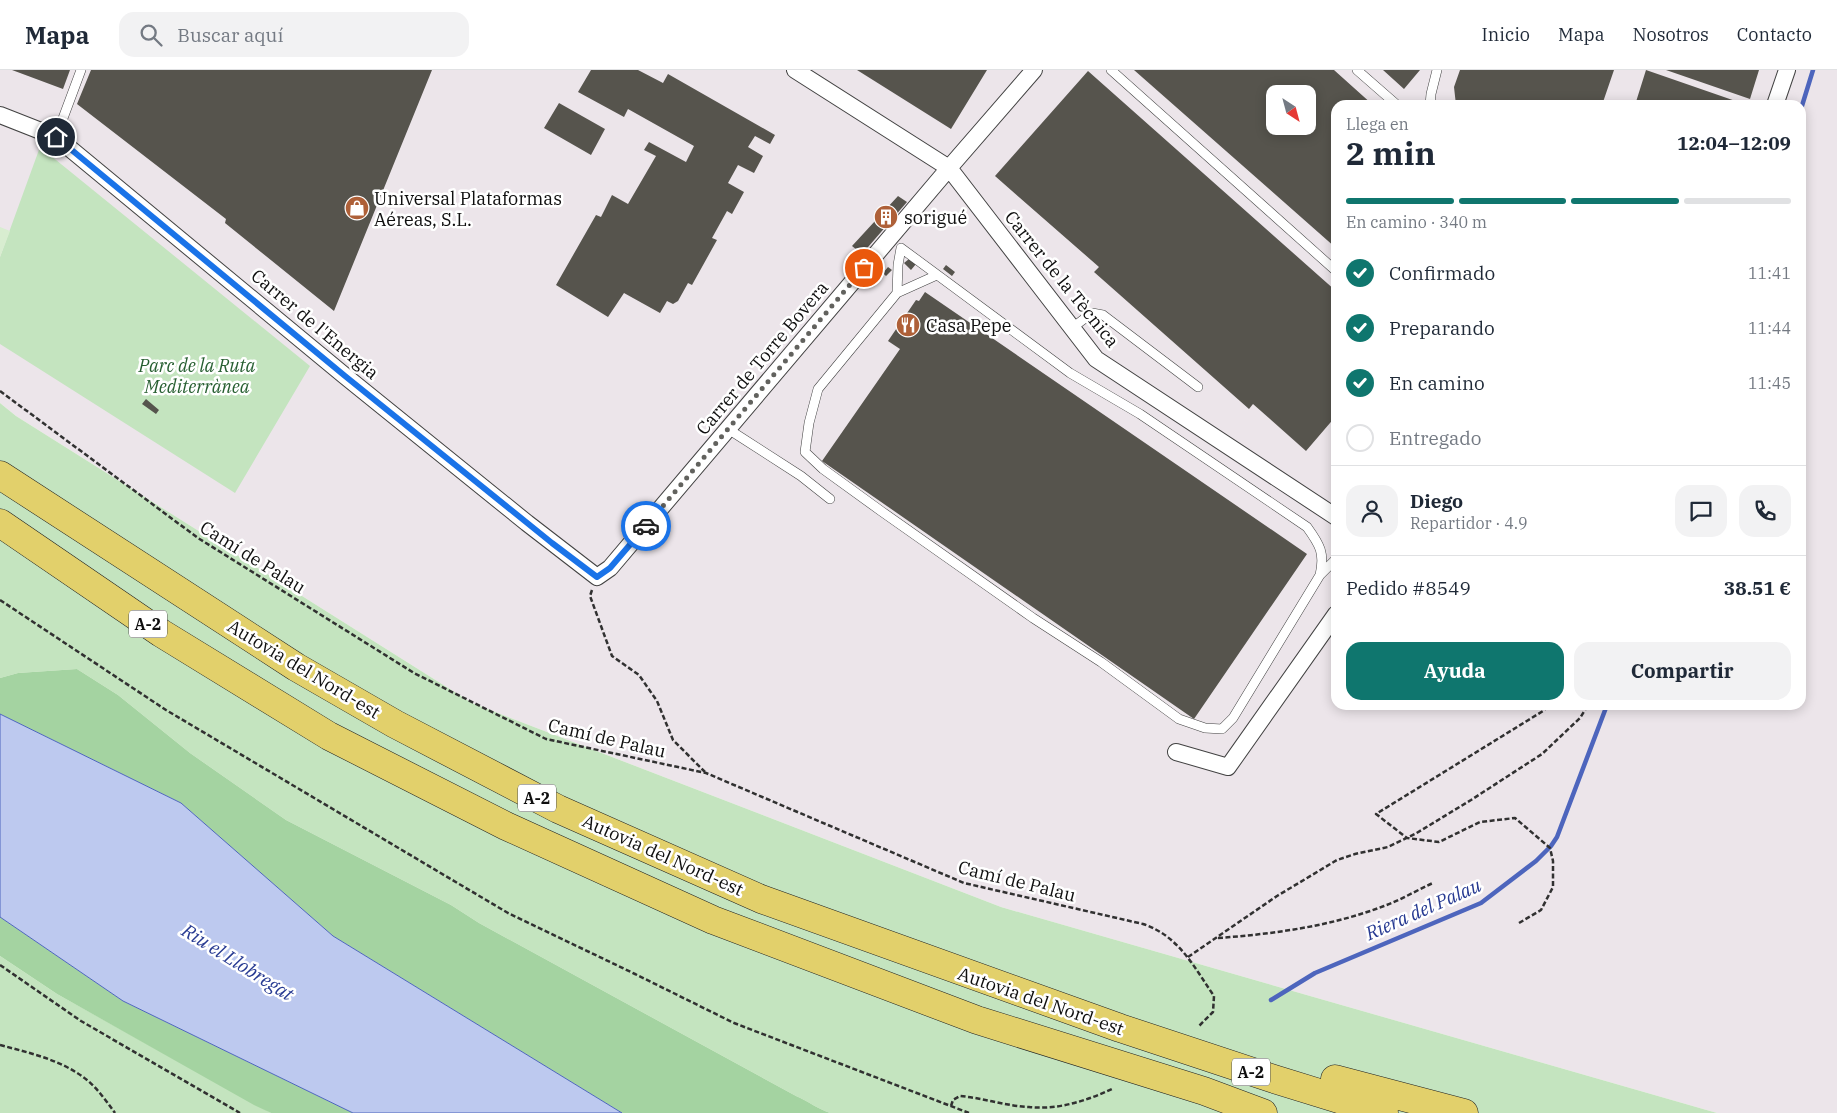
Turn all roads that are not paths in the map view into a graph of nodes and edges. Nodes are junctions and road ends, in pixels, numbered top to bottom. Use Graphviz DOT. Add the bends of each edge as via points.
graph roads {
  1 [pos="81,70"];
  2 [pos="795,70"];
  3 [pos="1034,70"];
  4 [pos="1112,70"];
  5 [pos="1357,70"];
  6 [pos="1437,70"];
  7 [pos="1787,70"];
  8 [pos="1391,100"];
  9 [pos="1430,100"];
  10 [pos="1777,100"];
  11 [pos="0,115"];
  12 [pos="56,137"];
  13 [pos="949,168"];
  14 [pos="895,243"];
  15 [pos="1331,267"];
  16 [pos="937,275"];
  17 [pos="897,292"];
  18 [pos="1072,328"];
  19 [pos="1198,387"];
  20 [pos="728,429"];
  21 [pos="0,475"];
  22 [pos="830,499"];
  23 [pos="1331,511"];
  24 [pos="0,523"];
  25 [pos="1331,564"];
  26 [pos="1320,575"];
  27 [pos="597,577"];
  28 [pos="1331,621"];
  29 [pos="1176,752"];
  30 [pos="1120,1028"];
  31 [pos="1263,1113"];
  32 [pos="1384,1113"];
  33 [pos="1464,1113"];
  1 -- 12 [label="lane"];
  2 -- 13 [label="street, Carrer de la Tècnica"];
  3 -- 13 [label="street, Carrer de Torre Bovera"];
  4 -- 15 [label="lane"];
  5 -- 8 [label="lane"];
  6 -- 9 [label="lane"];
  7 -- 10 [label="street"];
  11 -- 12 [label="street, Carrer de l'Energia"];
  12 -- 27 [label="street, Carrer de l'Energia" via="345,376"];
  13 -- 14 [label="street, Carrer de Torre Bovera"];
  13 -- 18 [label="street, Carrer de la Tècnica"];
  14 -- 16 [label="lane"];
  14 -- 17 [label="lane"];
  14 -- 20 [label="street, Carrer de Torre Bovera"];
  16 -- 17 [label="lane"];
  16 -- 26 [label="lane" via="1070,373 1140,414 1307,527 1320,546"];
  17 -- 26 [label="lane" via="818,389 805,452 881,511 1179,719 1205,728 1222,729 1233,718"];
  18 -- 19 [label="lane" via="1092,313 1103,315"];
  18 -- 23 [label="street, Carrer de la Tècnica" via="1096,359"];
  20 -- 22 [label="lane" via="801,476"];
  20 -- 27 [label="street, Carrer de Torre Bovera" via="610,568"];
  21 -- 30 [label="highway, Autovia del Nord-est / A-2" via="296,667 395,724 558,809 761,899"];
  24 -- 31 [label="highway, Autovia del Nord-est / A-2" via="161,633 329,736 506,826 713,920 977,1020 1195,1088"];
  25 -- 26 [label="lane"];
  28 -- 29 [label="street" via="1228,766"];
  30 -- 32 [label="highway, Autovia del Nord-est / A-2"];
  30 -- 33 [label="highway"];
}
